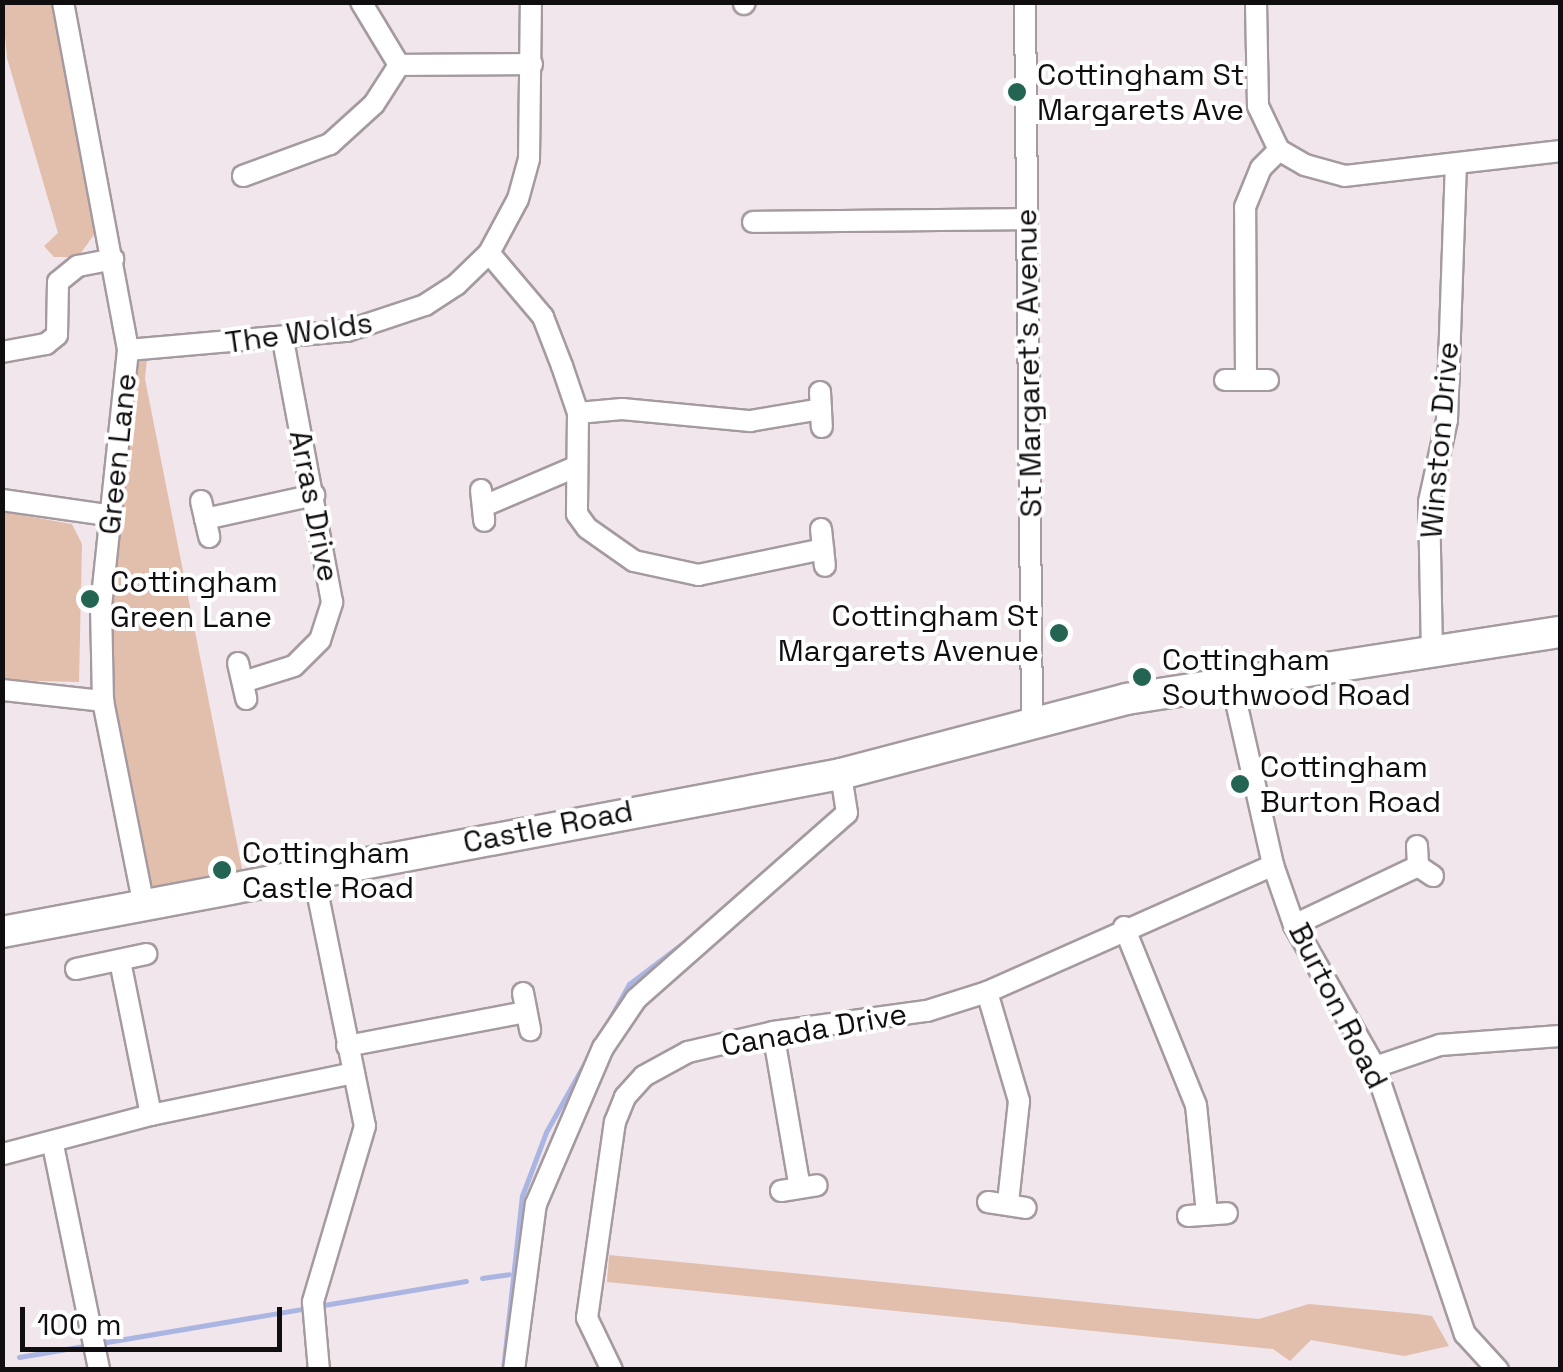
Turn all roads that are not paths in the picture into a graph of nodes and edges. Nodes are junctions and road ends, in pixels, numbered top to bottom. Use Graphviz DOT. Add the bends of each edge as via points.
graph roads {
  1 [pos="63,2"];
  2 [pos="361,2"];
  3 [pos="530,2"];
  4 [pos="1025,2"];
  5 [pos="1256,2"];
  6 [pos="532,64"];
  7 [pos="399,65"];
  8 [pos="1278,150"];
  9 [pos="1560,151"];
  10 [pos="234,156"];
  11 [pos="1456,165"];
  12 [pos="1028,220"];
  13 [pos="746,222"];
  14 [pos="489,253"];
  15 [pos="113,260"];
  16 [pos="283,341"];
  17 [pos="128,350"];
  18 [pos="2,352"];
  19 [pos="1268,380"];
  20 [pos="821,409"];
  21 [pos="578,414"];
  22 [pos="572,468"];
  23 [pos="314,495"];
  24 [pos="2,500"];
  25 [pos="483,506"];
  26 [pos="113,516"];
  27 [pos="205,519"];
  28 [pos="823,548"];
  29 [pos="1560,632"];
  30 [pos="1432,654"];
  31 [pos="242,681"];
  32 [pos="1232,684"];
  33 [pos="2,690"];
  34 [pos="103,701"];
  35 [pos="1032,723"];
  36 [pos="842,774"];
  37 [pos="1423,863"];
  38 [pos="1272,864"];
  39 [pos="313,871"];
  40 [pos="144,907"];
  41 [pos="1294,925"];
  42 [pos="1124,927"];
  43 [pos="2,932"];
  44 [pos="146,954"];
  45 [pos="120,961"];
  46 [pos="76,969"];
  47 [pos="987,992"];
  48 [pos="526,1012"];
  49 [pos="773,1032"];
  50 [pos="1560,1036"];
  51 [pos="347,1046"];
  52 [pos="1375,1067"];
  53 [pos="354,1073"];
  54 [pos="151,1115"];
  55 [pos="53,1145"];
  56 [pos="3,1154"];
  57 [pos="800,1188"];
  58 [pos="1007,1204"];
  59 [pos="1207,1214"];
  60 [pos="99,1370"];
  61 [pos="319,1370"];
  62 [pos="514,1370"];
  63 [pos="612,1370"];
  64 [pos="1498,1370"];
  1 -- 15 [label="street, Green Lane"];
  2 -- 7 [label="street"];
  3 -- 6 [label="street, The Wolds"];
  4 -- 12 [label="street, St Margaret's Avenue"];
  5 -- 8 [label="street" via="1258,106"];
  6 -- 7 [label="street"];
  6 -- 14 [label="street, The Wolds" via="528,158 518,199"];
  7 -- 10 [label="street" via="374,104 330,144 244,182"];
  8 -- 11 [label="street" via="1345,176"];
  8 -- 19 [label="street" via="1261,168 1246,207 1235,378"];
  9 -- 11 [label="street"];
  11 -- 30 [label="street, Winston Drive" via="1448,420 1429,502"];
  12 -- 13 [label="street"];
  12 -- 35 [label="street, St Margaret's Avenue"];
  14 -- 16 [label="street, The Wolds" via="425,305 347,331"];
  14 -- 21 [label="street" via="543,317"];
  15 -- 17 [label="street, Green Lane"];
  15 -- 18 [label="street" via="78,266 58,282 57,335 46,344"];
  16 -- 17 [label="street, The Wolds"];
  16 -- 23 [label="street, Arras Drive"];
  17 -- 26 [label="street, Green Lane"];
  20 -- 21 [label="street" via="750,421 622,409"];
  21 -- 22 [label="street"];
  22 -- 25 [label="street"];
  22 -- 28 [label="street" via="576,514 658,570 735,572"];
  23 -- 27 [label="street"];
  23 -- 31 [label="street, Arras Drive" via="332,602 320,640 294,666"];
  24 -- 26 [label="street"];
  26 -- 34 [label="street, Green Lane" via="100,606"];
  29 -- 30 [label="street, Castle Road"];
  30 -- 32 [label="street, Castle Road"];
  32 -- 35 [label="street, Castle Road" via="1127,699"];
  32 -- 38 [label="street, Burton Road"];
  33 -- 34 [label="street"];
  34 -- 40 [label="street, Green Lane"];
  35 -- 36 [label="street, Castle Road"];
  36 -- 39 [label="street, Castle Road"];
  36 -- 62 [label="street" via="847,813 636,999 603,1048 536,1204"];
  37 -- 41 [label="street"];
  38 -- 41 [label="street, Burton Road"];
  38 -- 42 [label="street, Canada Drive"];
  39 -- 40 [label="street, Castle Road"];
  39 -- 51 [label="street"];
  40 -- 43 [label="street, Castle Road"];
  41 -- 52 [label="street, Burton Road"];
  42 -- 47 [label="street, Canada Drive"];
  42 -- 59 [label="street" via="1193,1095"];
  44 -- 45 [label="street"];
  45 -- 46 [label="street"];
  45 -- 54 [label="street"];
  47 -- 49 [label="street, Canada Drive" via="926,1011"];
  47 -- 58 [label="street" via="1019,1101"];
  48 -- 51 [label="street"];
  49 -- 57 [label="street"];
  49 -- 63 [label="street, Canada Drive" via="688,1052 644,1076 625,1097 615,1122 587,1318"];
  50 -- 52 [label="street" via="1440,1045"];
  51 -- 53 [label="street"];
  52 -- 64 [label="street, Burton Road" via="1448,1294 1466,1334"];
  53 -- 54 [label="street"];
  53 -- 61 [label="street" via="363,1106 362,1149 313,1302"];
  54 -- 55 [label="street"];
  55 -- 56 [label="street"];
  55 -- 60 [label="street"];
}
